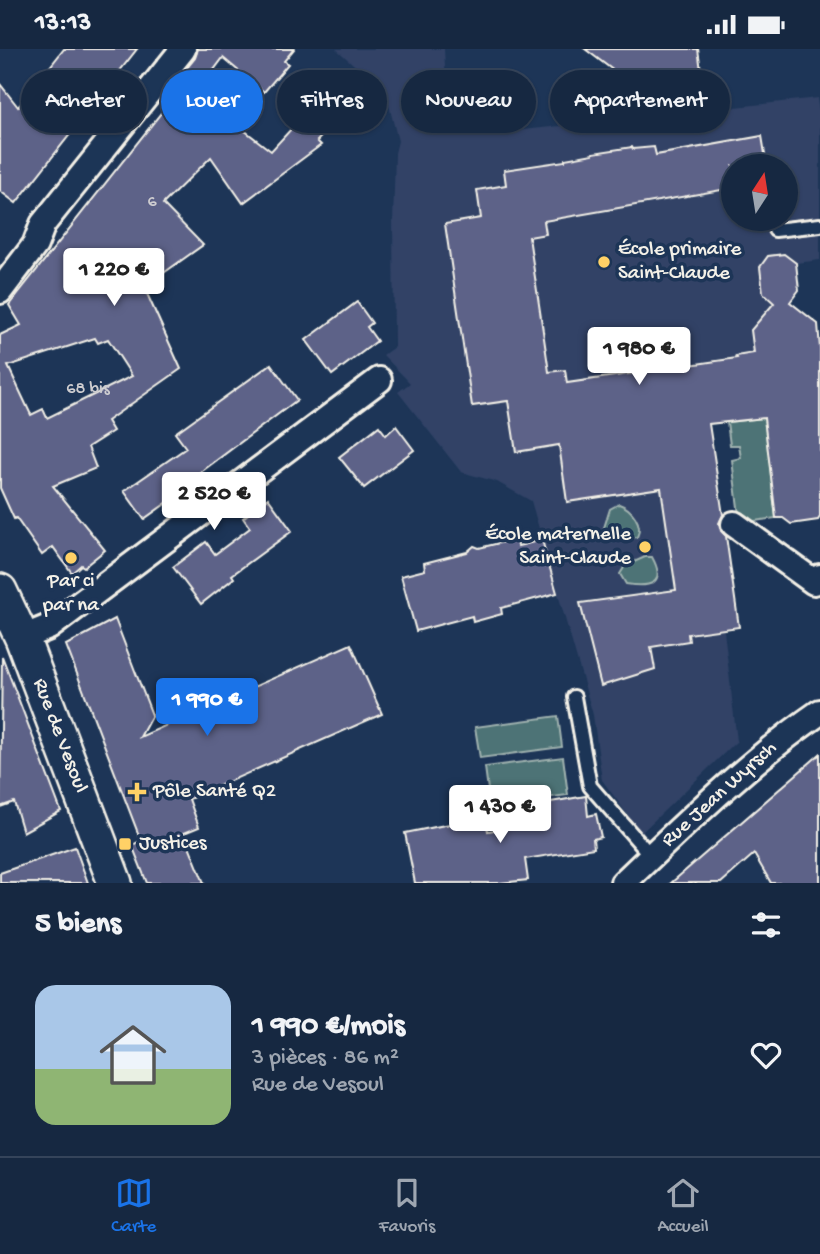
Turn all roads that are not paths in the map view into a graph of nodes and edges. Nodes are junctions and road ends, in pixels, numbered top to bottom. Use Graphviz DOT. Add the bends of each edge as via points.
graph roads {
  1 [pos="183,49"];
  2 [pos="820,225"];
  3 [pos="798,227"];
  4 [pos="0,291"];
  5 [pos="379,380"];
  6 [pos="734,524"];
  7 [pos="820,577"];
  8 [pos="0,591"];
  9 [pos="22,638"];
  10 [pos="574,697"];
  11 [pos="820,712"];
  12 [pos="651,856"];
  13 [pos="115,883"];
  14 [pos="623,883"];
  1 -- 4 [label="street" via="43,223 35,245"];
  2 -- 3 [label="lane"];
  5 -- 9 [label="street" via="49,627"];
  6 -- 7 [label="street" via="814,583"];
  8 -- 9 [label="main road, Rue de Vesoul"];
  9 -- 13 [label="main road, Rue de Vesoul"];
  10 -- 12 [label="lane" via="590,786"];
  11 -- 12 [label="street, Rue Jean Wyrsch"];
  12 -- 14 [label="street, Rue Jean Wyrsch"];
}
